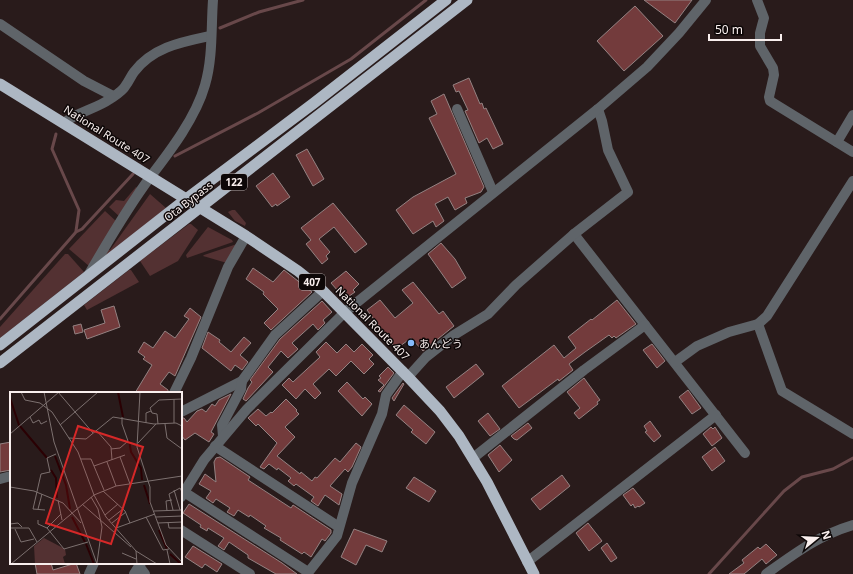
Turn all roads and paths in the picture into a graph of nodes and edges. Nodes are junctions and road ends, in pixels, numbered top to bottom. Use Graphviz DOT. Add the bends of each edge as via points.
graph roads {
  1 [pos="213,0"];
  2 [pos="446,0"];
  3 [pos="467,0"];
  4 [pos="706,0"];
  5 [pos="757,0"];
  6 [pos="0,24"];
  7 [pos="210,36"];
  8 [pos="0,84"];
  9 [pos="113,96"];
  10 [pos="457,109"];
  11 [pos="598,109"];
  12 [pos="853,115"];
  13 [pos="64,123"];
  14 [pos="836,142"];
  15 [pos="853,152"];
  16 [pos="151,176"];
  17 [pos="853,181"];
  18 [pos="493,192"];
  19 [pos="186,199"];
  20 [pos="200,208"];
  21 [pos="574,234"];
  22 [pos="246,236"];
  23 [pos="88,277"];
  24 [pos="323,292"];
  25 [pos="345,312"];
  26 [pos="758,324"];
  27 [pos="645,325"];
  28 [pos="0,345"];
  29 [pos="674,362"];
  30 [pos="0,363"];
  31 [pos="406,374"];
  32 [pos="242,381"];
  33 [pos="174,392"];
  34 [pos="182,411"];
  35 [pos="716,415"];
  36 [pos="853,434"];
  37 [pos="223,436"];
  38 [pos="215,446"];
  39 [pos="745,453"];
  40 [pos="473,458"];
  41 [pos="10,476"];
  42 [pos="0,479"];
  43 [pos="183,494"];
  44 [pos="853,525"];
  45 [pos="339,527"];
  46 [pos="182,531"];
  47 [pos="527,562"];
  48 [pos="94,564"];
  49 [pos="307,573"];
  50 [pos="89,574"];
  51 [pos="250,574"];
  52 [pos="534,574"];
  53 [pos="766,574"];
  1 -- 7 [label="street"];
  2 -- 19 [label="highway, Ota Bypass / 122"];
  3 -- 20 [label="highway, Ota Bypass / 122"];
  4 -- 11 [label="street" via="647,67"];
  5 -- 14 [label="street" via="764,18 760,46 773,68 774,75 770,101"];
  6 -- 9 [label="street" via="84,81"];
  7 -- 9 [label="street" via="172,44 147,59 134,72 126,86"];
  7 -- 16 [label="street" via="205,84 197,104 164,162"];
  8 -- 13 [label="highway, National Route 407 / 407"];
  9 -- 13 [label="street"];
  10 -- 18 [label="street"];
  11 -- 18 [label="street"];
  11 -- 21 [label="street" via="608,150 628,192"];
  12 -- 14 [label="street"];
  13 -- 16 [label="highway, National Route 407 / 407"];
  14 -- 15 [label="street"];
  16 -- 19 [label="highway, National Route 407 / 407"];
  16 -- 23 [label="street" via="103,249"];
  17 -- 26 [label="street" via="767,316"];
  18 -- 25 [label="street"];
  19 -- 20 [label="highway, National Route 407 / 407"];
  19 -- 23 [label="highway, Ota Bypass / 122"];
  20 -- 22 [label="highway, National Route 407 / 407"];
  20 -- 30 [label="highway, Ota Bypass / 122"];
  21 -- 27 [label="street"];
  21 -- 31 [label="street" via="516,285 488,314 454,335"];
  22 -- 24 [label="highway, National Route 407 / 407" via="298,271"];
  22 -- 33 [label="street" via="228,267"];
  23 -- 28 [label="highway, Ota Bypass / 122"];
  24 -- 25 [label="highway, National Route 407 / 407"];
  24 -- 32 [label="street" via="275,335"];
  25 -- 31 [label="highway, National Route 407 / 407"];
  25 -- 37 [label="street"];
  26 -- 29 [label="street" via="712,338"];
  26 -- 36 [label="street" via="782,391"];
  27 -- 29 [label="street"];
  27 -- 40 [label="street"];
  29 -- 35 [label="street"];
  31 -- 40 [label="highway, National Route 407 / 407" via="440,411"];
  31 -- 45 [label="street" via="386,395 382,414 352,483"];
  32 -- 34 [label="street"];
  32 -- 37 [label="street" via="241,389 222,425"];
  35 -- 39 [label="street"];
  35 -- 47 [label="street"];
  37 -- 38 [label="street"];
  38 -- 43 [label="street"];
  38 -- 45 [label="street"];
  40 -- 47 [label="highway, National Route 407 / 407"];
  41 -- 42 [label="street"];
  43 -- 49 [label="street"];
  44 -- 53 [label="street" via="836,530 808,544"];
  45 -- 49 [label="street" via="337,536"];
  46 -- 51 [label="street"];
  47 -- 52 [label="highway, National Route 407 / 407"];
  48 -- 50 [label="street"];
}
